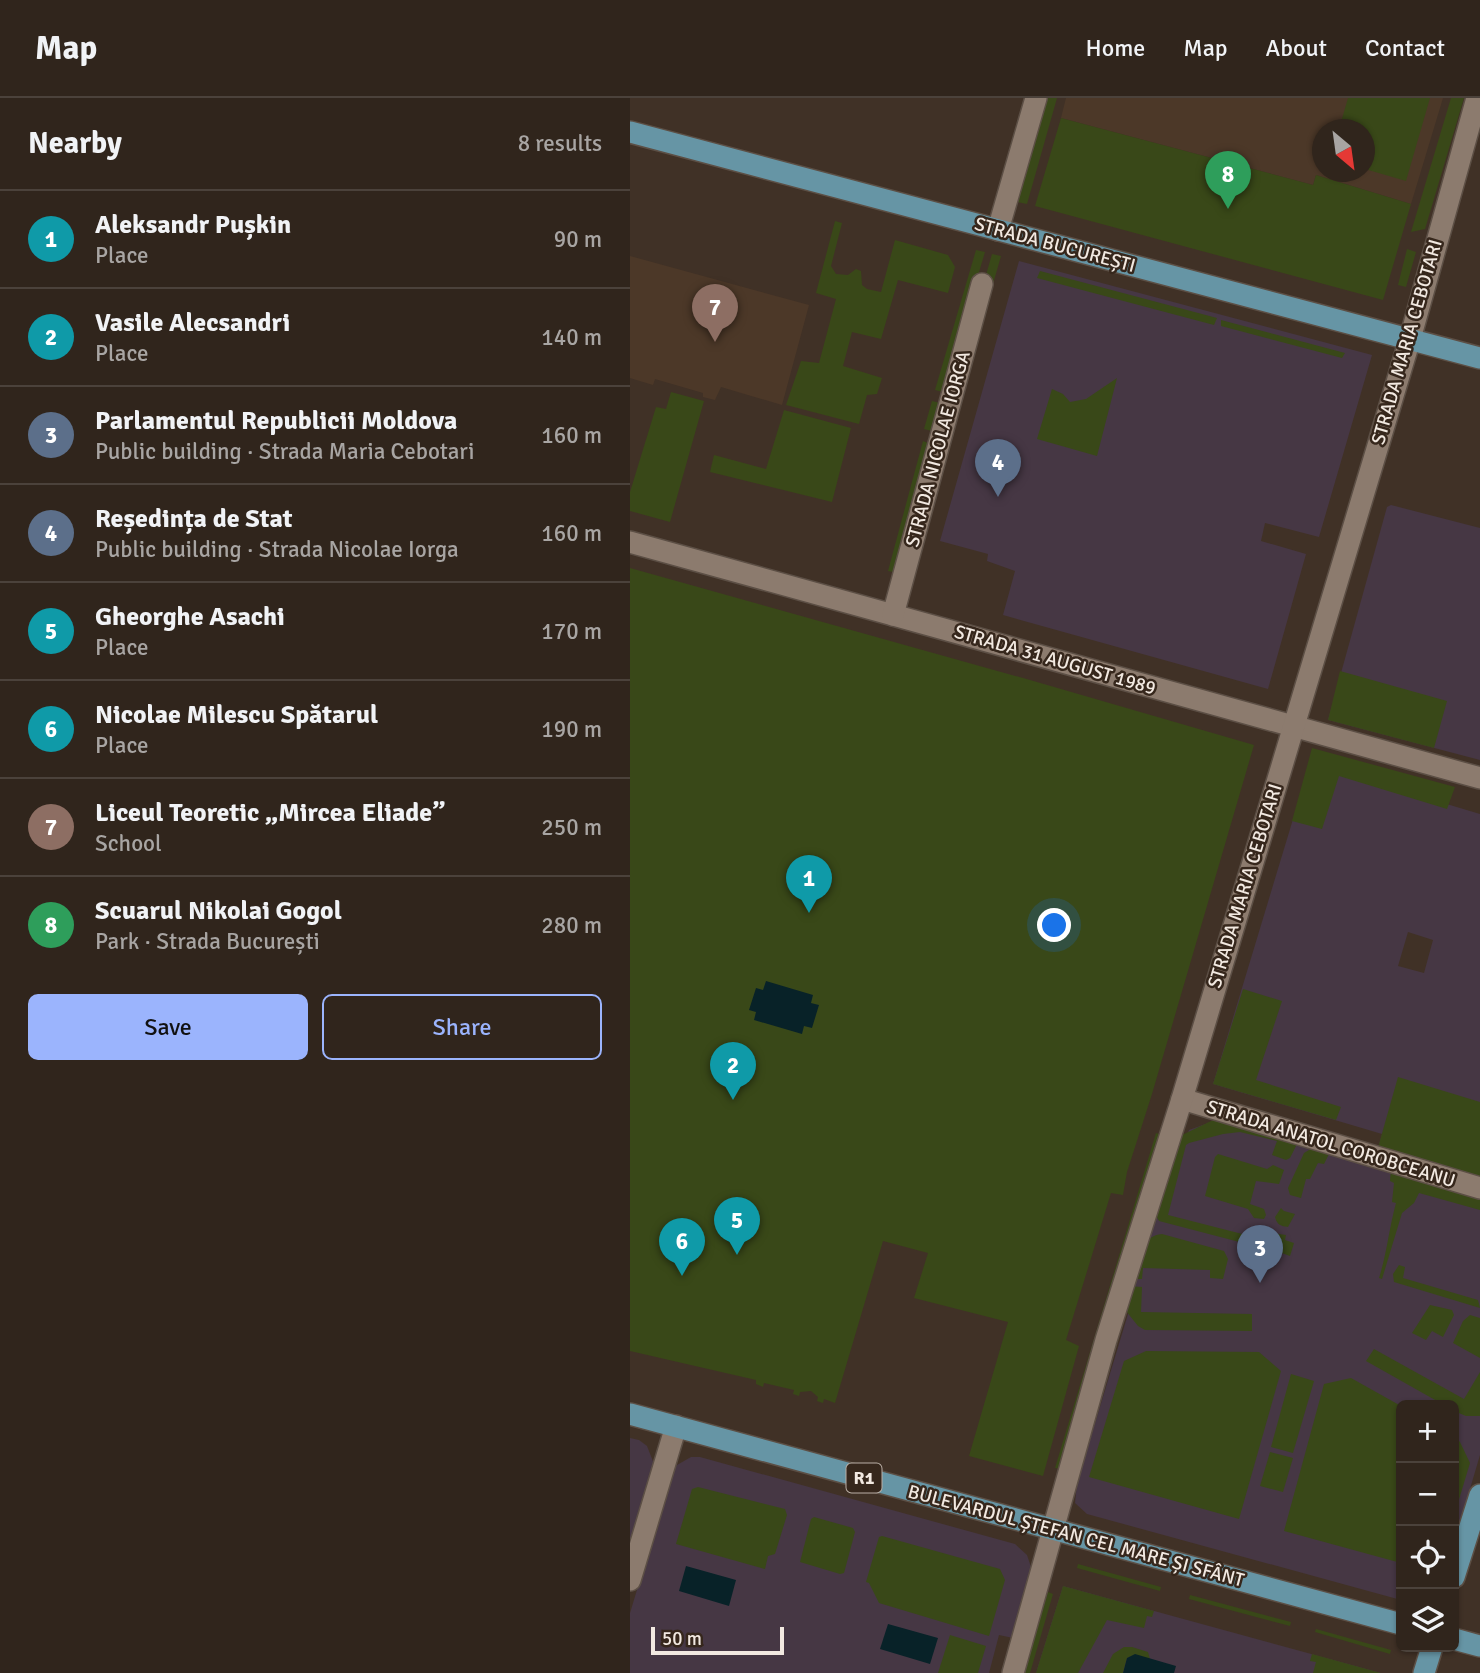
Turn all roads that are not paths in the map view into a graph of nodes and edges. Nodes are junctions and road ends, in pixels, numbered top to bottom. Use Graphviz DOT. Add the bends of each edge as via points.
graph roads {
  1 [pos="1036,98"];
  2 [pos="1477,98"];
  3 [pos="630,132"];
  4 [pos="998,230"];
  5 [pos="982,284"];
  6 [pos="1410,339"];
  7 [pos="1480,358"];
  8 [pos="630,541"];
  9 [pos="893,615"];
  10 [pos="1292,726"];
  11 [pos="1480,778"];
  12 [pos="1182,1099"];
  13 [pos="1480,1188"];
  14 [pos="630,1414"];
  15 [pos="676,1426"];
  16 [pos="1480,1495"];
  17 [pos="1053,1529"];
  18 [pos="1459,1561"];
  19 [pos="630,1580"];
  20 [pos="1396,1623"];
  21 [pos="1459,1640"];
  22 [pos="1480,1646"];
  23 [pos="1430,1652"];
  24 [pos="1013,1673"];
  25 [pos="1424,1673"];
  1 -- 4 [label="street"];
  2 -- 6 [label="street, STRADA MARIA CEBOTARI"];
  3 -- 4 [label="main road, STRADA BUCUREȘTI"];
  4 -- 6 [label="main road, STRADA BUCUREȘTI"];
  5 -- 9 [label="street, STRADA NICOLAE IORGA"];
  6 -- 7 [label="main road, STRADA BUCUREȘTI"];
  6 -- 10 [label="street, STRADA MARIA CEBOTARI"];
  8 -- 9 [label="street, STRADA 31 AUGUST 1989"];
  9 -- 10 [label="street, STRADA 31 AUGUST 1989"];
  10 -- 11 [label="street, STRADA 31 AUGUST 1989"];
  10 -- 12 [label="street, STRADA MARIA CEBOTARI"];
  12 -- 13 [label="street, STRADA ANATOL COROBCEANU"];
  12 -- 17 [label="street, STRADA MARIA CEBOTARI" via="1106,1340"];
  14 -- 15 [label="main road, BULEVARDUL ȘTEFAN CEL MARE ȘI SFÂNT / R1"];
  15 -- 17 [label="main road, BULEVARDUL ȘTEFAN CEL MARE ȘI SFÂNT / R1"];
  15 -- 19 [label="street"];
  16 -- 18 [label="main road"];
  17 -- 20 [label="main road, BULEVARDUL ȘTEFAN CEL MARE ȘI SFÂNT / R1"];
  17 -- 24 [label="street, STRADA MARIA CEBOTARI"];
  21 -- 22 [label="main road"];
  23 -- 25 [label="main road"];
}
